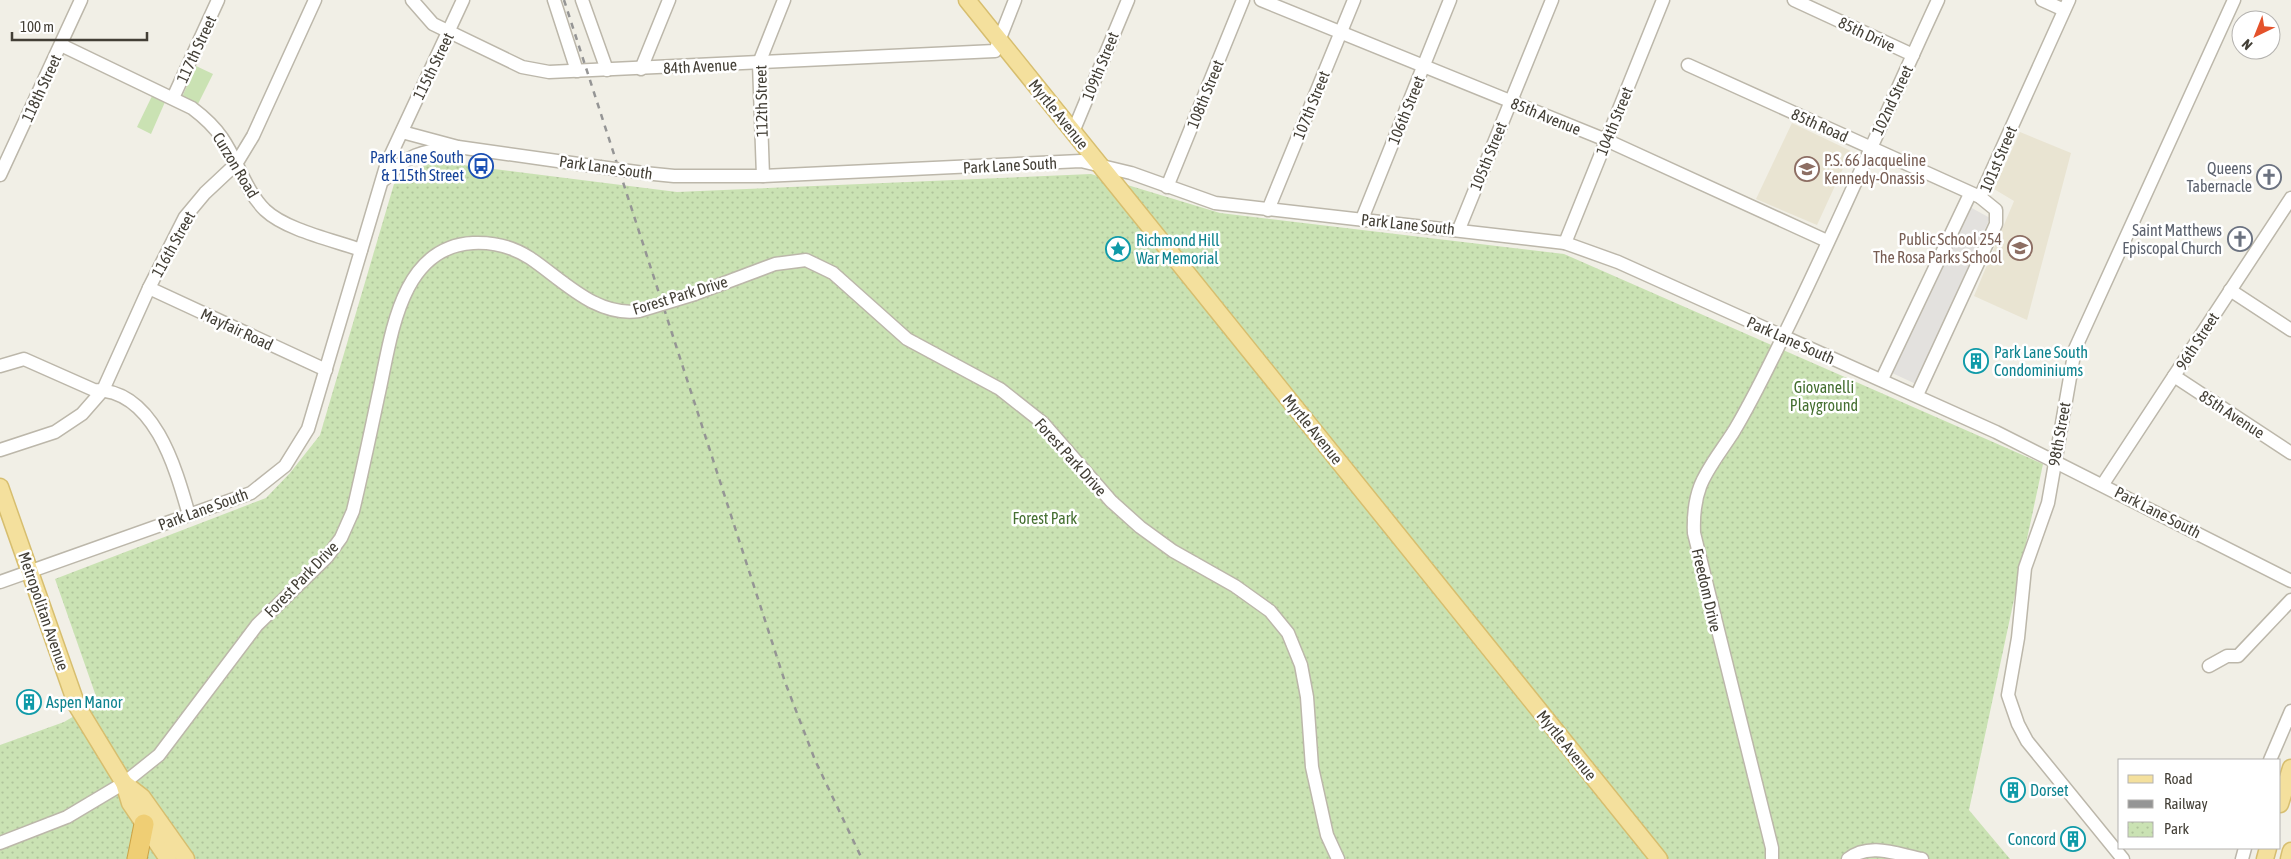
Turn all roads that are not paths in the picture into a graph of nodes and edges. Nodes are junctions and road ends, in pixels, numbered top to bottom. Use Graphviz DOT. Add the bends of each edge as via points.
graph roads {
  1 [pos="81,0"];
  2 [pos="218,0"];
  3 [pos="315,0"];
  4 [pos="412,0"];
  5 [pos="463,0"];
  6 [pos="554,0"];
  7 [pos="582,0"];
  8 [pos="669,0"];
  9 [pos="784,0"];
  10 [pos="968,0"];
  11 [pos="1015,0"];
  12 [pos="1128,0"];
  13 [pos="1243,0"];
  14 [pos="1261,0"];
  15 [pos="1354,0"];
  16 [pos="1450,0"];
  17 [pos="1552,0"];
  18 [pos="1663,0"];
  19 [pos="1794,0"];
  20 [pos="1938,0"];
  21 [pos="2042,0"];
  22 [pos="2234,0"];
  23 [pos="2067,5"];
  24 [pos="449,33"];
  25 [pos="1341,33"];
  26 [pos="999,39"];
  27 [pos="61,45"];
  28 [pos="1913,55"];
  29 [pos="759,63"];
  30 [pos="1688,65"];
  31 [pos="1423,66"];
  32 [pos="641,69"];
  33 [pos="607,70"];
  34 [pos="578,71"];
  35 [pos="173,98"];
  36 [pos="1511,102"];
  37 [pos="402,132"];
  38 [pos="1072,132"];
  39 [pos="1606,140"];
  40 [pos="458,147"];
  41 [pos="1870,148"];
  42 [pos="236,164"];
  43 [pos="1100,165"];
  44 [pos="0,175"];
  45 [pos="763,176"];
  46 [pos="381,183"];
  47 [pos="1167,187"];
  48 [pos="1975,195"];
  49 [pos="2290,203"];
  50 [pos="1268,210"];
  51 [pos="1362,219"];
  52 [pos="1459,229"];
  53 [pos="1827,241"];
  54 [pos="1565,243"];
  55 [pos="361,250"];
  56 [pos="149,288"];
  57 [pos="2230,290"];
  58 [pos="2291,330"];
  59 [pos="1783,337"];
  60 [pos="0,366"];
  61 [pos="326,370"];
  62 [pos="2174,376"];
  63 [pos="1882,379"];
  64 [pos="103,390"];
  65 [pos="1917,395"];
  66 [pos="0,450"];
  67 [pos="2291,453"];
  68 [pos="2054,460"];
  69 [pos="2103,484"];
  70 [pos="0,487"];
  71 [pos="189,515"];
  72 [pos="30,571"];
  73 [pos="2291,581"];
  74 [pos="0,582"];
  75 [pos="2291,600"];
  76 [pos="2209,666"];
  77 [pos="2291,710"];
  78 [pos="2270,759"];
  79 [pos="2291,768"];
  80 [pos="124,783"];
  81 [pos="2281,801"];
  82 [pos="144,824"];
  83 [pos="0,843"];
  84 [pos="2291,851"];
  85 [pos="137,859"];
  86 [pos="168,859"];
  87 [pos="186,859"];
  88 [pos="1338,859"];
  89 [pos="1659,859"];
  90 [pos="1772,859"];
  91 [pos="1848,859"];
  92 [pos="1922,859"];
  93 [pos="2124,859"];
  94 [pos="2289,859"];
  1 -- 27 [label="street, 118th Street"];
  2 -- 35 [label="street, 117th Street"];
  3 -- 42 [label="street, 116th Street" via="253,136"];
  4 -- 24 [label="street, 84th Avenue" via="433,24"];
  5 -- 24 [label="street, 115th Street"];
  6 -- 34 [label="street"];
  7 -- 33 [label="street"];
  8 -- 32 [label="street"];
  9 -- 29 [label="street, 112th Street"];
  10 -- 26 [label="main road, Myrtle Avenue"];
  11 -- 26 [label="street"];
  12 -- 38 [label="street, 109th Street"];
  13 -- 47 [label="street, 108th Street"];
  14 -- 25 [label="street, 85th Avenue"];
  15 -- 25 [label="street, 107th Street"];
  16 -- 31 [label="street, 106th Street"];
  17 -- 36 [label="street, 105th Street"];
  18 -- 39 [label="street, 104th Street"];
  19 -- 28 [label="street, 85th Drive"];
  20 -- 28 [label="street, 102nd Street"];
  21 -- 23 [label="street"];
  22 -- 68 [label="street, 98th Street" via="2075,348"];
  23 -- 48 [label="street, 101st Street"];
  24 -- 34 [label="street, 84th Avenue" via="522,67 549,72"];
  24 -- 37 [label="street, 115th Street"];
  25 -- 31 [label="street, 85th Avenue"];
  25 -- 50 [label="street, 107th Street"];
  26 -- 29 [label="street, 84th Avenue" via="995,51"];
  26 -- 38 [label="main road, Myrtle Avenue"];
  27 -- 35 [label="street, Curzon Road"];
  27 -- 44 [label="street, 118th Street"];
  28 -- 41 [label="street, 102nd Street"];
  29 -- 32 [label="street, 84th Avenue"];
  29 -- 45 [label="street, 112th Street"];
  30 -- 41 [label="street, 85th Road"];
  31 -- 36 [label="street, 85th Avenue"];
  31 -- 51 [label="street, 106th Street"];
  32 -- 33 [label="street, 84th Avenue"];
  33 -- 34 [label="street, 84th Avenue"];
  35 -- 42 [label="street, Curzon Road" via="208,121"];
  36 -- 39 [label="street, 85th Avenue"];
  36 -- 52 [label="street, 105th Street"];
  37 -- 40 [label="street, Park Lane South"];
  37 -- 46 [label="street, Park Lane South"];
  38 -- 43 [label="main road, Myrtle Avenue"];
  39 -- 53 [label="street, 85th Avenue"];
  39 -- 54 [label="street, 104th Street"];
  40 -- 45 [label="street, Park Lane South, bridge" via="674,176"];
  40 -- 46 [label="street, Park Lane South" via="418,153 399,163"];
  41 -- 48 [label="street, 85th Road"];
  41 -- 53 [label="street, 102nd Street"];
  42 -- 55 [label="street, Curzon Road" via="256,200 267,212 297,227"];
  42 -- 56 [label="street, 116th Street" via="185,217"];
  43 -- 45 [label="street, Park Lane South" via="1081,162"];
  43 -- 47 [label="street, Park Lane South"];
  43 -- 89 [label="main road, Myrtle Avenue"];
  46 -- 55 [label="street, Park Lane South"];
  47 -- 50 [label="street, Park Lane South" via="1215,203"];
  48 -- 63 [label="street, 101st Street"];
  48 -- 65 [label="street, 101st Street" via="1996,210 1996,224"];
  49 -- 57 [label="street, 96th Street"];
  50 -- 51 [label="street, Park Lane South"];
  51 -- 52 [label="street, Park Lane South"];
  52 -- 54 [label="street, Park Lane South"];
  53 -- 59 [label="street, 102nd Street"];
  54 -- 59 [label="street, Park Lane South" via="1618,262"];
  55 -- 61 [label="street, Park Lane South"];
  56 -- 61 [label="street, Mayfair Road"];
  56 -- 64 [label="street, 116th Street"];
  57 -- 58 [label="street"];
  57 -- 62 [label="street, 96th Street"];
  59 -- 63 [label="street, Park Lane South"];
  59 -- 90 [label="street, Freedom Drive" via="1734,430 1704,475 1693,514 1694,533 1772,848"];
  60 -- 64 [label="street" via="24,359 94,390"];
  61 -- 71 [label="street, Park Lane South" via="308,429 285,466 252,493"];
  62 -- 67 [label="street, 85th Avenue"];
  62 -- 69 [label="street, 96th Street"];
  63 -- 65 [label="street, Park Lane South"];
  64 -- 66 [label="street, 116th Street" via="82,414 55,432"];
  64 -- 71 [label="street" via="140,410 160,433 177,473"];
  65 -- 68 [label="street, Park Lane South"];
  68 -- 69 [label="street, Park Lane South"];
  68 -- 93 [label="street, 98th Street" via="2048,503 2025,568 2008,695 2028,741"];
  69 -- 73 [label="street, Park Lane South"];
  70 -- 72 [label="main road, Metropolitan Avenue"];
  71 -- 72 [label="street, Park Lane South"];
  72 -- 74 [label="street, Park Lane South"];
  72 -- 80 [label="main road, Metropolitan Avenue" via="77,706"];
  75 -- 76 [label="street" via="2238,656 2227,656"];
  77 -- 78 [label="street"];
  79 -- 81 [label="main road"];
  80 -- 82 [label="main road, Metropolitan Avenue" via="130,803"];
  80 -- 83 [label="street, Forest Park Drive" via="67,817"];
  80 -- 87 [label="main road, Metropolitan Avenue" via="142,796"];
  80 -- 88 [label="street, Forest Park Drive, bridge" via="159,755 245,639 321,564 341,538 353,511 396,317 407,291 424,265 436,254 458,245 487,242 508,247 529,257 594,303 612,311 639,311 775,264 806,260 833,273 906,339 1000,389 1043,423 1111,501 1140,526 1270,612 1288,633 1301,665 1307,697 1312,767 1327,835"];
  82 -- 85 [label="highway"];
  82 -- 86 [label="main road, Metropolitan Avenue"];
  84 -- 94 [label="main road"];
  91 -- 92 [label="street" via="1858,852 1872,849"];
}
